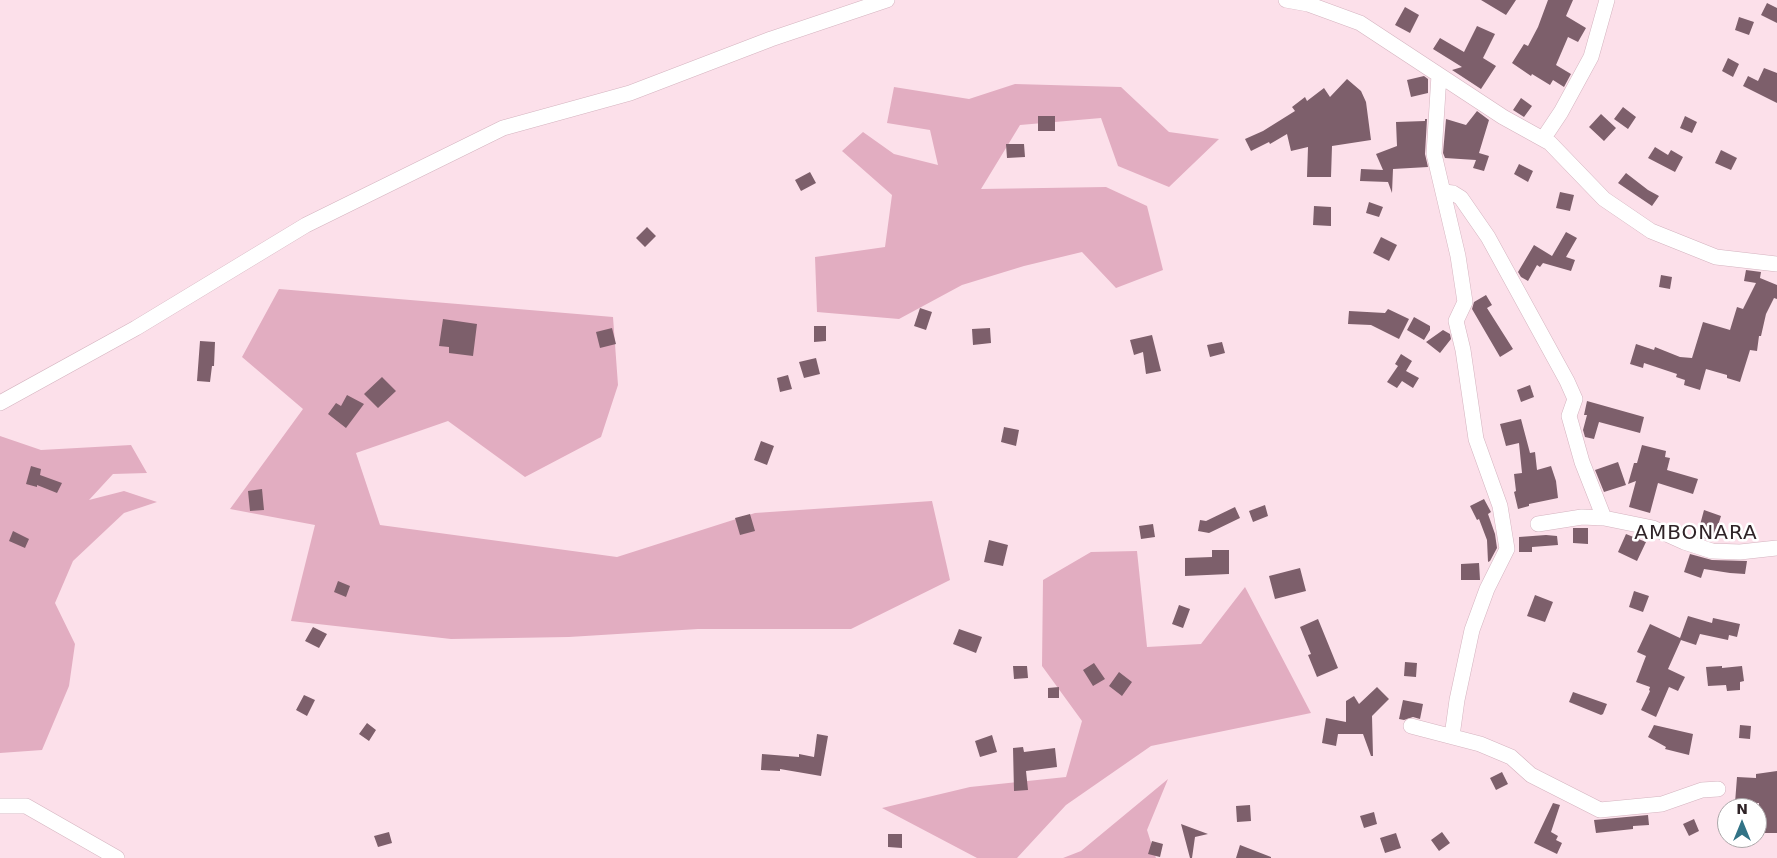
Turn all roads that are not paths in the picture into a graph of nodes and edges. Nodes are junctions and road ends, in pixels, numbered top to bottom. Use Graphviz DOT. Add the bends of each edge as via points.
graph roads {
  1 [pos="887,0"];
  2 [pos="1286,0"];
  3 [pos="1607,0"];
  4 [pos="1439,75"];
  5 [pos="1543,139"];
  6 [pos="1444,192"];
  7 [pos="1777,264"];
  8 [pos="0,403"];
  9 [pos="1604,518"];
  10 [pos="1538,524"];
  11 [pos="1777,548"];
  12 [pos="1411,726"];
  13 [pos="1452,736"];
  14 [pos="1718,789"];
  15 [pos="0,806"];
  16 [pos="118,858"];
  1 -- 8 [label="street" via="771,39 630,93 503,128 306,225 136,328"];
  2 -- 4 [label="street" via="1308,4 1360,23"];
  3 -- 5 [label="street" via="1591,57"];
  4 -- 5 [label="street"];
  4 -- 6 [label="street" via="1434,154"];
  5 -- 7 [label="street" via="1604,198 1651,231 1716,258"];
  6 -- 9 [label="street" via="1461,198 1488,237 1567,381 1575,399 1569,416 1582,462"];
  6 -- 13 [label="street" via="1465,302 1456,321 1476,439 1500,506 1506,549 1472,630"];
  9 -- 10 [label="street" via="1582,517"];
  9 -- 11 [label="street" via="1653,528 1712,551"];
  12 -- 13 [label="street"];
  13 -- 14 [label="street" via="1511,757 1531,775 1600,810 1662,804 1702,790"];
  15 -- 16 [label="street" via="26,806"];
}
